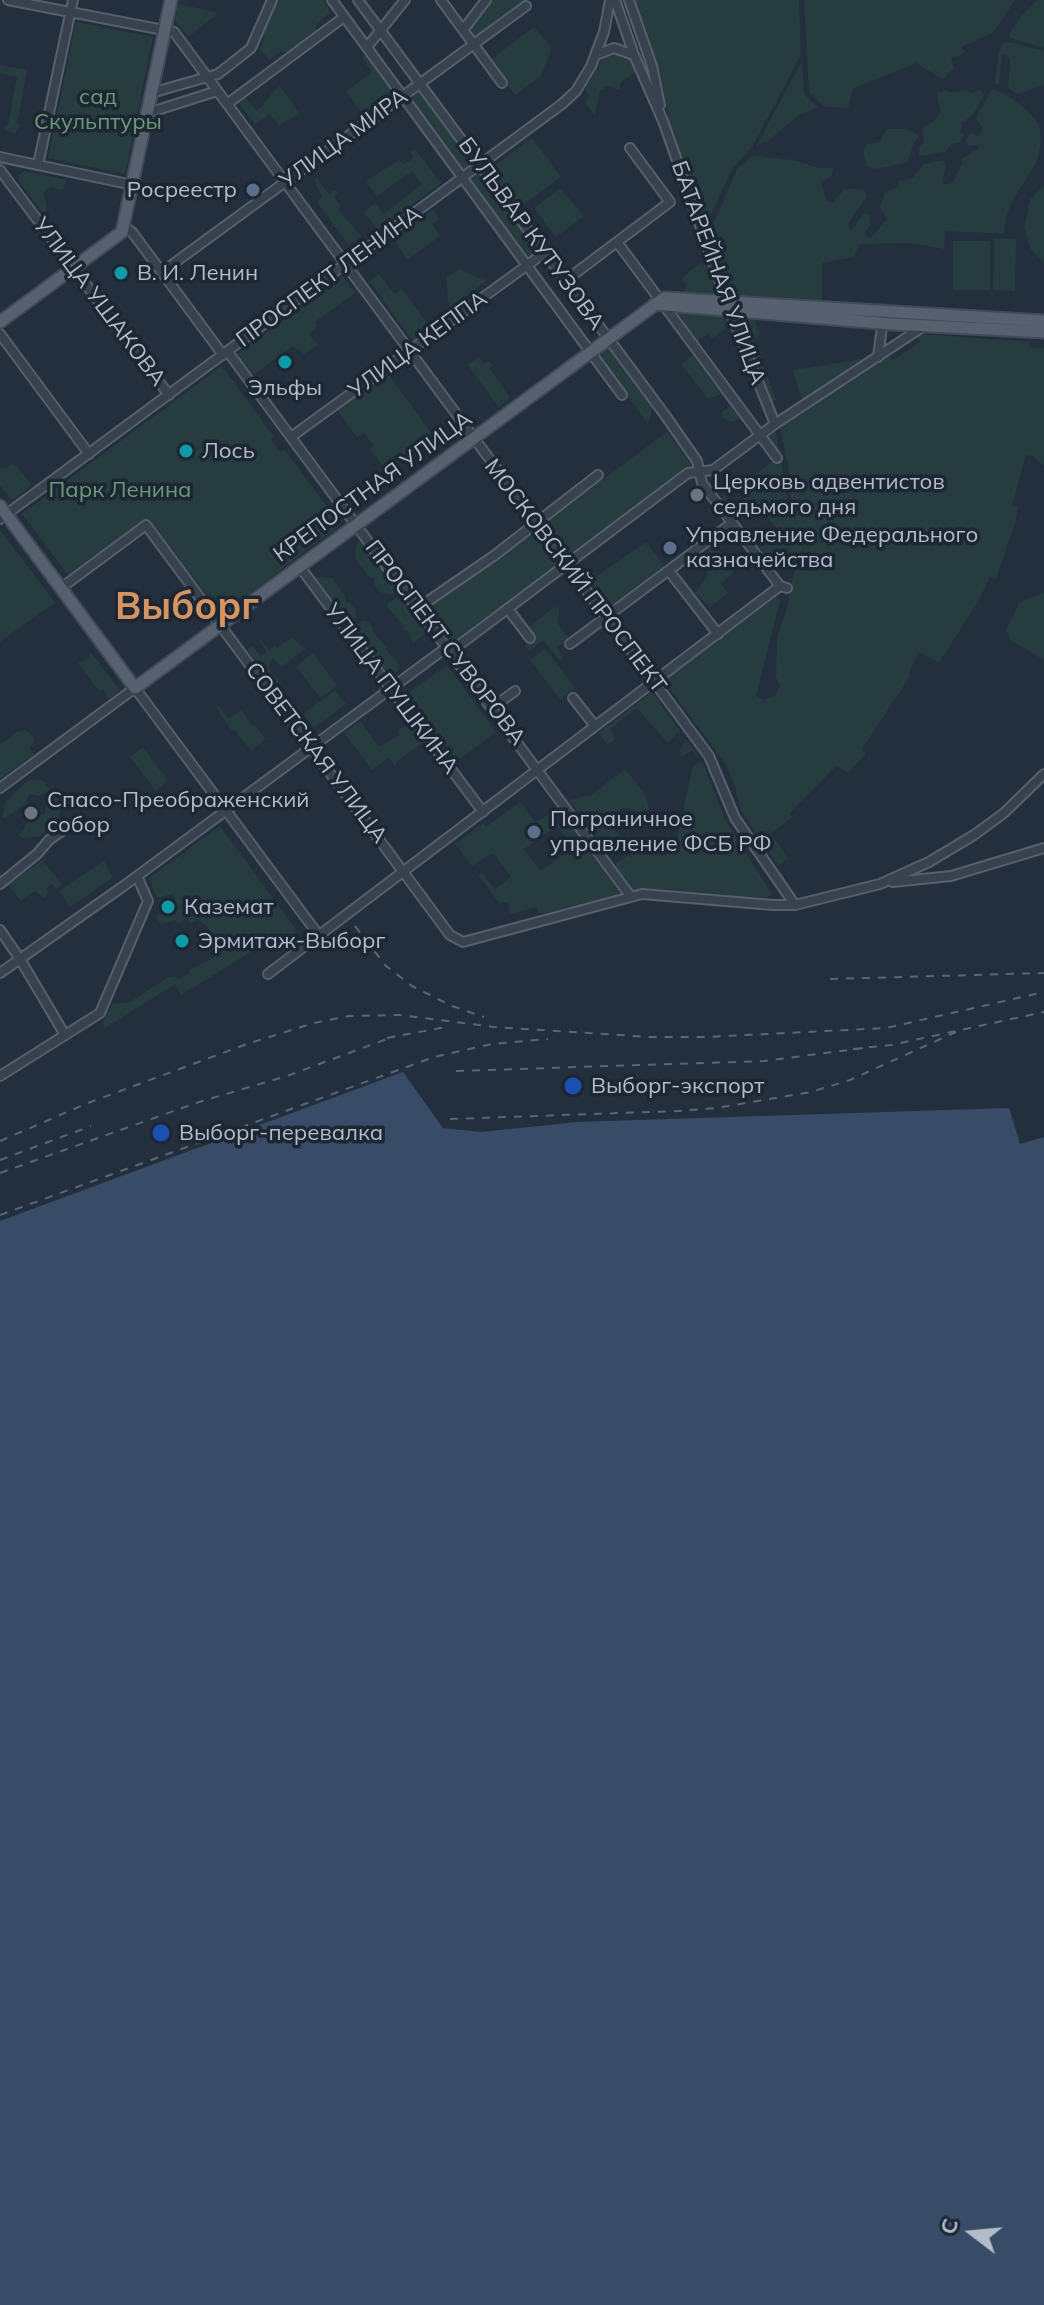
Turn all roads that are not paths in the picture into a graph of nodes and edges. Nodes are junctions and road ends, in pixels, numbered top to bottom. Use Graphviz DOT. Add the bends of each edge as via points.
graph roads {
  1 [pos="8,0"];
  2 [pos="73,0"];
  3 [pos="171,0"];
  4 [pos="272,0"];
  5 [pos="332,0"];
  6 [pos="358,0"];
  7 [pos="405,0"];
  8 [pos="441,0"];
  9 [pos="486,0"];
  10 [pos="612,0"];
  11 [pos="629,0"];
  12 [pos="526,6"];
  13 [pos="70,12"];
  14 [pos="608,15"];
  15 [pos="344,17"];
  16 [pos="620,19"];
  17 [pos="165,30"];
  18 [pos="380,30"];
  19 [pos="463,30"];
  20 [pos="473,44"];
  21 [pos="367,47"];
  22 [pos="634,55"];
  23 [pos="596,56"];
  24 [pos="207,77"];
  25 [pos="502,83"];
  26 [pos="419,84"];
  27 [pos="217,91"];
  28 [pos="151,93"];
  29 [pos="402,96"];
  30 [pos="227,104"];
  31 [pos="148,113"];
  32 [pos="663,121"];
  33 [pos="630,148"];
  34 [pos="0,157"];
  35 [pos="16,161"];
  36 [pos="38,165"];
  37 [pos="480,165"];
  38 [pos="2,172"];
  39 [pos="463,178"];
  40 [pos="285,182"];
  41 [pos="133,185"];
  42 [pos="124,226"];
  43 [pos="617,242"];
  44 [pos="544,253"];
  45 [pos="346,264"];
  46 [pos="527,266"];
  47 [pos="74,268"];
  48 [pos="162,272"];
  49 [pos="565,281"];
  50 [pos="659,303"];
  51 [pos="729,306"];
  52 [pos="884,318"];
  53 [pos="1044,321"];
  54 [pos="0,322"];
  55 [pos="925,325"];
  56 [pos="1044,332"];
  57 [pos="0,334"];
  58 [pos="608,339"];
  59 [pos="409,351"];
  60 [pos="591,352"];
  61 [pos="226,353"];
  62 [pos="878,357"];
  63 [pos="169,395"];
  64 [pos="622,395"];
  65 [pos="775,424"];
  66 [pos="760,435"];
  67 [pos="291,437"];
  68 [pos="473,438"];
  69 [pos="89,454"];
  70 [pos="777,458"];
  71 [pos="700,470"];
  72 [pos="598,475"];
  73 [pos="2,513"];
  74 [pos="535,523"];
  75 [pos="732,523"];
  76 [pos="357,525"];
  77 [pos="567,565"];
  78 [pos="300,567"];
  79 [pos="669,571"];
  80 [pos="61,588"];
  81 [pos="418,608"];
  82 [pos="508,609"];
  83 [pos="606,617"];
  84 [pos="221,625"];
  85 [pos="718,634"];
  86 [pos="530,638"];
  87 [pos="570,644"];
  88 [pos="448,650"];
  89 [pos="654,682"];
  90 [pos="135,688"];
  91 [pos="390,688"];
  92 [pos="515,691"];
  93 [pos="573,698"];
  94 [pos="492,708"];
  95 [pos="595,726"];
  96 [pos="311,747"];
  97 [pos="538,770"];
  98 [pos="1044,774"];
  99 [pos="0,788"];
  100 [pos="226,810"];
  101 [pos="483,812"];
  102 [pos="75,822"];
  103 [pos="1044,848"];
  104 [pos="929,862"];
  105 [pos="405,872"];
  106 [pos="137,876"];
  107 [pos="933,878"];
  108 [pos="0,884"];
  109 [pos="880,884"];
  110 [pos="631,897"];
  111 [pos="795,905"];
  112 [pos="0,930"];
  113 [pos="320,937"];
  114 [pos="20,959"];
  115 [pos="0,973"];
  116 [pos="268,974"];
  117 [pos="65,1035"];
  118 [pos="0,1076"];
  1 -- 13 [label="street"];
  2 -- 13 [label="street"];
  3 -- 17 [label="main road"];
  4 -- 24 [label="street" via="251,48"];
  5 -- 15 [label="street, БУЛЬВАР КУТУЗОВА"];
  6 -- 18 [label="street, БУЛЬВАР КУТУЗОВА"];
  7 -- 18 [label="street"];
  8 -- 19 [label="street"];
  9 -- 19 [label="street"];
  10 -- 14 [label="street, ПРОСПЕКТ ЛЕНИНА"];
  10 -- 16 [label="street, БАТАРЕЙНАЯ УЛИЦА"];
  11 -- 32 [label="street, БАТАРЕЙНАЯ УЛИЦА" via="652,66"];
  12 -- 20 [label="street, УЛИЦА МИРА"];
  13 -- 17 [label="street"];
  13 -- 36 [label="street"];
  14 -- 16 [label="street"];
  14 -- 23 [label="street, ПРОСПЕКТ ЛЕНИНА"];
  15 -- 21 [label="street, БУЛЬВАР КУТУЗОВА"];
  15 -- 30 [label="street"];
  16 -- 22 [label="street, БАТАРЕЙНАЯ УЛИЦА"];
  17 -- 24 [label="street, МОСКОВСКИЙ ПРОСПЕКТ" via="174,32"];
  17 -- 28 [label="main road"];
  18 -- 21 [label="street"];
  18 -- 26 [label="street, БУЛЬВАР КУТУЗОВА"];
  19 -- 20 [label="street"];
  20 -- 25 [label="street"];
  20 -- 26 [label="street, УЛИЦА МИРА"];
  21 -- 29 [label="street, БУЛЬВАР КУТУЗОВА"];
  22 -- 23 [label="street" via="614,48"];
  22 -- 32 [label="street, БАТАРЕЙНАЯ УЛИЦА"];
  23 -- 37 [label="street, ПРОСПЕКТ ЛЕНИНА" via="569,98"];
  24 -- 27 [label="street, МОСКОВСКИЙ ПРОСПЕКТ"];
  24 -- 28 [label="street"];
  26 -- 29 [label="street, УЛИЦА МИРА"];
  26 -- 37 [label="street, БУЛЬВАР КУТУЗОВА"];
  27 -- 30 [label="street, МОСКОВСКИЙ ПРОСПЕКТ"];
  27 -- 31 [label="street"];
  28 -- 31 [label="main road"];
  29 -- 39 [label="street, БУЛЬВАР КУТУЗОВА"];
  29 -- 40 [label="street, УЛИЦА МИРА"];
  30 -- 40 [label="street, МОСКОВСКИЙ ПРОСПЕКТ"];
  31 -- 41 [label="main road"];
  32 -- 51 [label="street, БАТАРЕЙНАЯ УЛИЦА"];
  33 -- 43 [label="street" via="670,202"];
  34 -- 35 [label="street"];
  35 -- 36 [label="street"];
  35 -- 38 [label="street"];
  36 -- 41 [label="street"];
  37 -- 39 [label="street, ПРОСПЕКТ ЛЕНИНА"];
  37 -- 44 [label="street, БУЛЬВАР КУТУЗОВА"];
  38 -- 47 [label="street, УЛИЦА УШАКОВА"];
  39 -- 45 [label="street, ПРОСПЕКТ ЛЕНИНА"];
  39 -- 46 [label="street, БУЛЬВАР КУТУЗОВА"];
  40 -- 45 [label="street, МОСКОВСКИЙ ПРОСПЕКТ"];
  40 -- 48 [label="street, УЛИЦА МИРА"];
  41 -- 42 [label="main road"];
  42 -- 47 [label="main road"];
  42 -- 48 [label="street, ПРОСПЕКТ СУВОРОВА"];
  43 -- 49 [label="street"];
  43 -- 50 [label="street"];
  44 -- 46 [label="street, УЛИЦА КЕППА"];
  44 -- 49 [label="street, БУЛЬВАР КУТУЗОВА"];
  45 -- 59 [label="street, МОСКОВСКИЙ ПРОСПЕКТ"];
  45 -- 61 [label="street, ПРОСПЕКТ ЛЕНИНА"];
  46 -- 59 [label="street, УЛИЦА КЕППА"];
  46 -- 60 [label="street, БУЛЬВАР КУТУЗОВА"];
  47 -- 54 [label="main road"];
  47 -- 63 [label="street, УЛИЦА УШАКОВА"];
  48 -- 61 [label="street, ПРОСПЕКТ СУВОРОВА"];
  49 -- 58 [label="street, БУЛЬВАР КУТУЗОВА"];
  50 -- 51 [label="main road"];
  50 -- 58 [label="main road, КРЕПОСТНАЯ УЛИЦА"];
  50 -- 66 [label="street"];
  51 -- 52 [label="main road"];
  51 -- 65 [label="street, БАТАРЕЙНАЯ УЛИЦА"];
  52 -- 53 [label="main road"];
  52 -- 55 [label="main road"];
  52 -- 62 [label="street"];
  55 -- 56 [label="main road"];
  55 -- 62 [label="street"];
  57 -- 69 [label="street"];
  58 -- 60 [label="main road, КРЕПОСТНАЯ УЛИЦА"];
  58 -- 71 [label="street, БУЛЬВАР КУТУЗОВА"];
  59 -- 67 [label="street, УЛИЦА КЕППА"];
  59 -- 68 [label="street, МОСКОВСКИЙ ПРОСПЕКТ"];
  60 -- 64 [label="street, БУЛЬВАР КУТУЗОВА"];
  60 -- 68 [label="main road, КРЕПОСТНАЯ УЛИЦА"];
  61 -- 63 [label="street, ПРОСПЕКТ ЛЕНИНА"];
  61 -- 67 [label="street, ПРОСПЕКТ СУВОРОВА"];
  62 -- 65 [label="street"];
  63 -- 69 [label="street, ПРОСПЕКТ ЛЕНИНА"];
  65 -- 66 [label="street"];
  66 -- 70 [label="street"];
  66 -- 71 [label="street" via="713,470"];
  67 -- 76 [label="street, ПРОСПЕКТ СУВОРОВА"];
  68 -- 74 [label="street, МОСКОВСКИЙ ПРОСПЕКТ"];
  68 -- 76 [label="main road, КРЕПОСТНАЯ УЛИЦА"];
  69 -- 73 [label="street, ПРОСПЕКТ ЛЕНИНА"];
  71 -- 75 [label="street, БУЛЬВАР КУТУЗОВА" via="702,483"];
  71 -- 77 [label="street" via="688,473"];
  72 -- 74 [label="street"];
  73 -- 80 [label="main road"];
  74 -- 77 [label="street, МОСКОВСКИЙ ПРОСПЕКТ"];
  74 -- 81 [label="street"];
  75 -- 79 [label="street"];
  75 -- 85 [label="street, БУЛЬВАР КУТУЗОВА" via="784,587"];
  76 -- 78 [label="main road, КРЕПОСТНАЯ УЛИЦА"];
  76 -- 81 [label="street, ПРОСПЕКТ СУВОРОВА"];
  77 -- 82 [label="street"];
  77 -- 83 [label="street, МОСКОВСКИЙ ПРОСПЕКТ"];
  78 -- 84 [label="main road, КРЕПОСТНАЯ УЛИЦА"];
  78 -- 91 [label="street, УЛИЦА ПУШКИНА"];
  79 -- 83 [label="street"];
  79 -- 85 [label="street"];
  80 -- 84 [label="street, СОВЕТСКАЯ УЛИЦА" via="146,525"];
  80 -- 90 [label="main road"];
  81 -- 88 [label="street, ПРОСПЕКТ СУВОРОВА"];
  82 -- 86 [label="street"];
  82 -- 88 [label="street"];
  83 -- 87 [label="street"];
  83 -- 89 [label="street, МОСКОВСКИЙ ПРОСПЕКТ"];
  84 -- 90 [label="main road, КРЕПОСТНАЯ УЛИЦА"];
  84 -- 96 [label="street, СОВЕТСКАЯ УЛИЦА"];
  85 -- 89 [label="street"];
  88 -- 91 [label="street"];
  88 -- 94 [label="street, ПРОСПЕКТ СУВОРОВА"];
  89 -- 95 [label="street"];
  89 -- 111 [label="street, МОСКОВСКИЙ ПРОСПЕКТ" via="709,756 735,818"];
  90 -- 99 [label="street, КРЕПОСТНАЯ УЛИЦА"];
  90 -- 100 [label="street"];
  91 -- 96 [label="street"];
  91 -- 101 [label="street, УЛИЦА ПУШКИНА"];
  92 -- 94 [label="street"];
  93 -- 95 [label="street"];
  94 -- 97 [label="street, ПРОСПЕКТ СУВОРОВА"];
  95 -- 97 [label="street"];
  96 -- 100 [label="street"];
  96 -- 105 [label="street, СОВЕТСКАЯ УЛИЦА"];
  97 -- 101 [label="street"];
  97 -- 110 [label="street, ПРОСПЕКТ СУВОРОВА"];
  98 -- 104 [label="street" via="990,824"];
  100 -- 106 [label="street"];
  100 -- 113 [label="street"];
  101 -- 105 [label="street"];
  102 -- 108 [label="street"];
  103 -- 107 [label="street"];
  104 -- 107 [label="street" via="924,870"];
  104 -- 109 [label="street"];
  105 -- 110 [label="street, СОВЕТСКАЯ УЛИЦА" via="458,941"];
  105 -- 113 [label="street"];
  106 -- 114 [label="street"];
  106 -- 117 [label="street" via="148,901 100,1013"];
  107 -- 109 [label="street"];
  109 -- 111 [label="street"];
  110 -- 111 [label="street"];
  112 -- 114 [label="street"];
  113 -- 116 [label="street"];
  114 -- 115 [label="street"];
  114 -- 117 [label="street"];
  117 -- 118 [label="street"];
}
